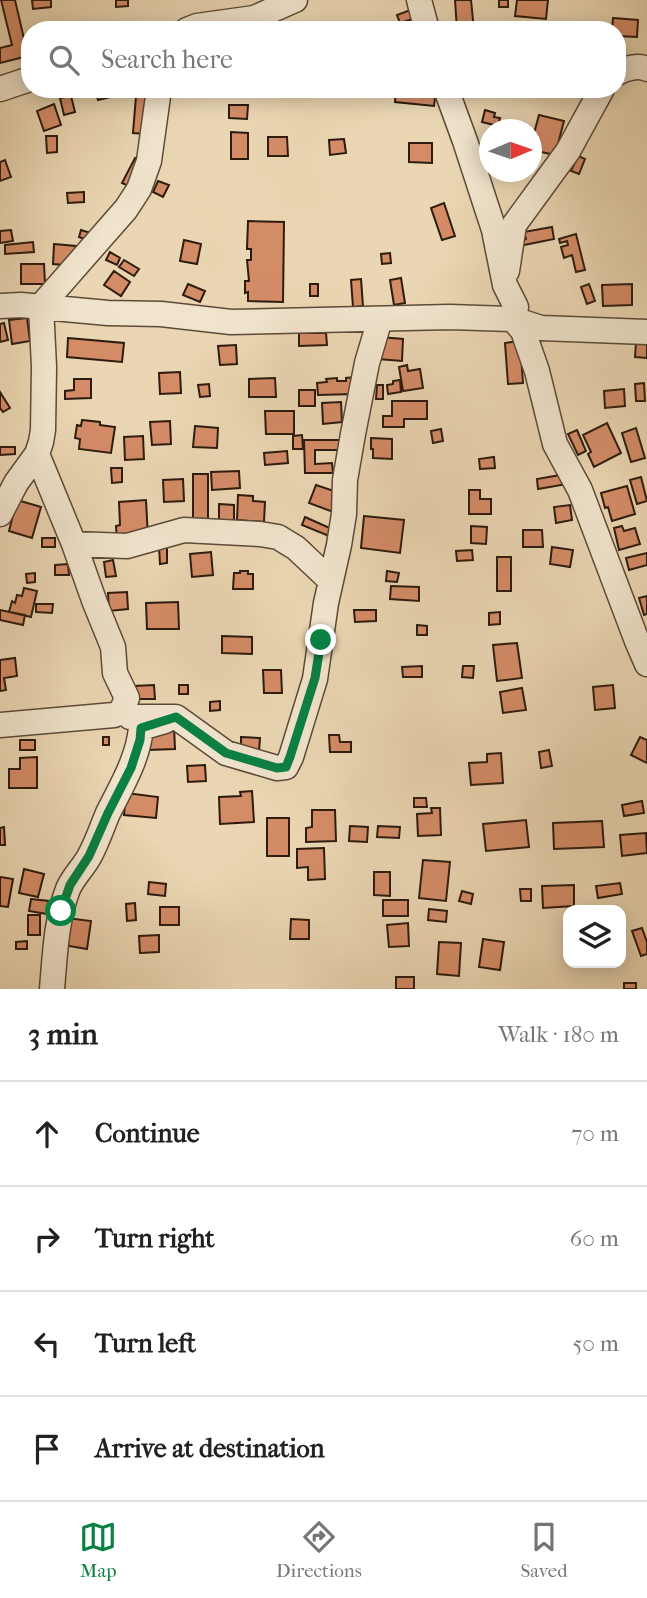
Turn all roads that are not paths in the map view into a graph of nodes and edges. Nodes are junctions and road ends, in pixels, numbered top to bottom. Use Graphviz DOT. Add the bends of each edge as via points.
graph roads {
  1 [pos="295,0"];
  2 [pos="419,0"];
  3 [pos="255,9"];
  4 [pos="214,21"];
  5 [pos="425,21"];
  6 [pos="626,69"];
  7 [pos="647,69"];
  8 [pos="21,82"];
  9 [pos="0,89"];
  10 [pos="158,98"];
  11 [pos="449,98"];
  12 [pos="597,98"];
  13 [pos="505,285"];
  14 [pos="0,306"];
  15 [pos="41,306"];
  16 [pos="380,319"];
  17 [pos="513,319"];
  18 [pos="647,332"];
  19 [pos="37,454"];
  20 [pos="0,514"];
  21 [pos="74,544"];
  22 [pos="331,581"];
  23 [pos="647,664"];
  24 [pos="122,709"];
  25 [pos="176,717"];
  26 [pos="0,725"];
  27 [pos="52,989"];
  1 -- 3 [label="street"];
  2 -- 5 [label="street"];
  3 -- 4 [label="street"];
  6 -- 7 [label="street"];
  8 -- 9 [label="street"];
  10 -- 15 [label="street" via="149,161 139,189"];
  11 -- 13 [label="street" via="494,230"];
  12 -- 13 [label="street" via="568,150 514,225"];
  13 -- 17 [label="street" via="516,307"];
  14 -- 15 [label="street"];
  15 -- 16 [label="street" via="231,322"];
  15 -- 19 [label="street" via="43,430"];
  16 -- 17 [label="street"];
  16 -- 22 [label="street" via="353,434"];
  17 -- 18 [label="street" via="541,328"];
  17 -- 23 [label="street" via="523,331 537,371 555,444 580,490"];
  19 -- 20 [label="street"];
  19 -- 21 [label="street"];
  21 -- 22 [label="street" via="127,546 184,530 260,534 278,537 296,548"];
  21 -- 24 [label="street" via="113,647 115,673 127,698"];
  22 -- 25 [label="street" via="315,678 286,767 226,753"];
  24 -- 25 [label="street" via="130,717"];
  24 -- 26 [label="street" via="114,715"];
  25 -- 27 [label="street" via="141,728 131,768 61,911"];
}
